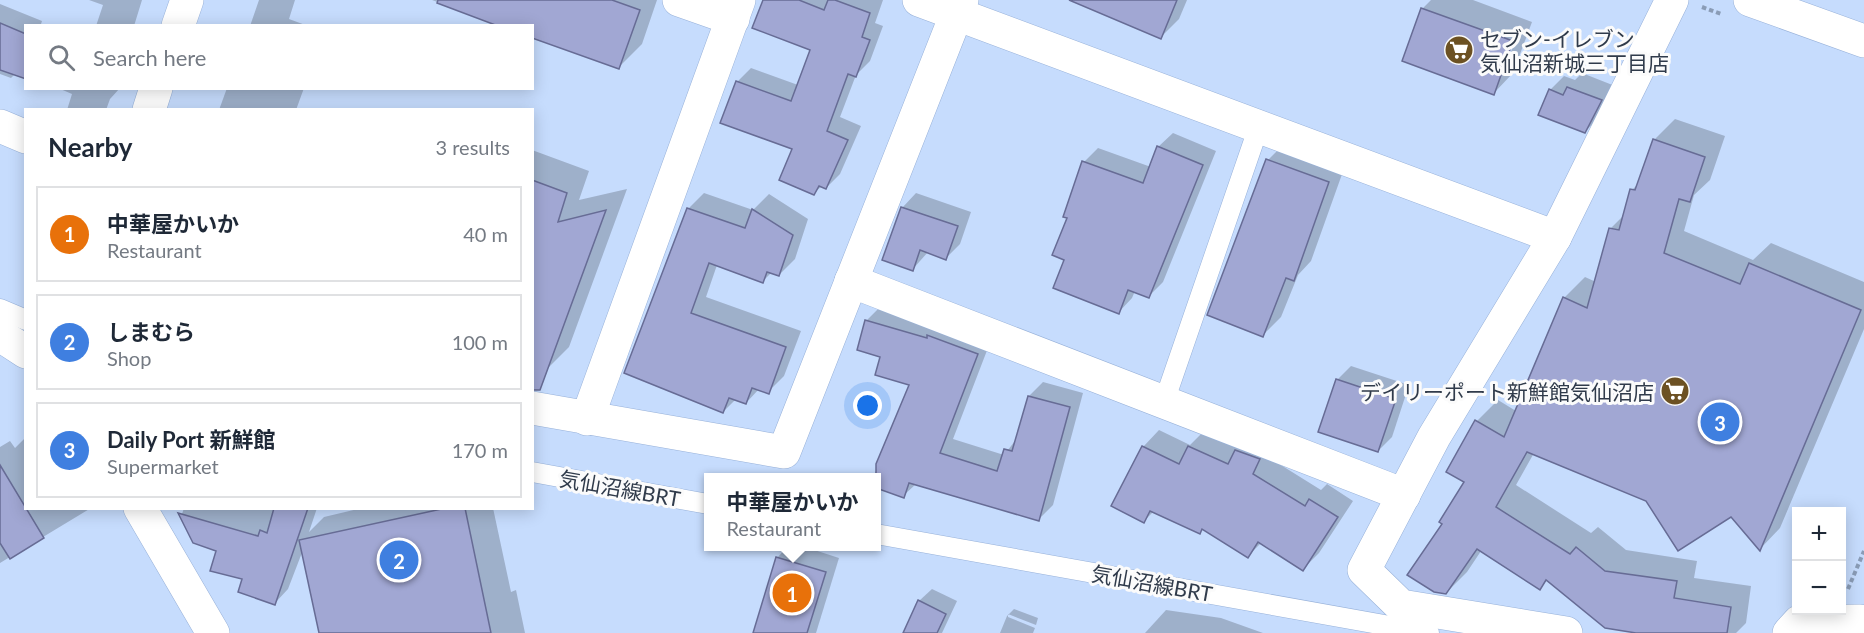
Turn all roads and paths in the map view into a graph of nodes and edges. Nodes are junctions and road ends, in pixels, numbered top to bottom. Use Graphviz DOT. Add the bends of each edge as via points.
graph roads {
  1 [pos="187,0"];
  2 [pos="679,0"];
  3 [pos="919,0"];
  4 [pos="1672,0"];
  5 [pos="1750,0"];
  6 [pos="960,6"];
  7 [pos="736,9"];
  8 [pos="179,24"];
  9 [pos="1864,41"];
  10 [pos="155,90"];
  11 [pos="150,108"];
  12 [pos="0,126"];
  13 [pos="1259,126"];
  14 [pos="24,136"];
  15 [pos="1555,237"];
  16 [pos="851,282"];
  17 [pos="0,309"];
  18 [pos="24,319"];
  19 [pos="0,335"];
  20 [pos="24,351"];
  21 [pos="1164,402"];
  22 [pos="534,408"];
  23 [pos="587,419"];
  24 [pos="534,472"];
  25 [pos="1404,495"];
  26 [pos="704,503"];
  27 [pos="141,510"];
  28 [pos="881,535"];
  29 [pos="1864,551"];
  30 [pos="1856,614"];
  31 [pos="213,633"];
  32 [pos="1429,633"];
  33 [pos="1566,633"];
  34 [pos="1789,633"];
  1 -- 8 [label="street"];
  2 -- 7 [label="street"];
  3 -- 6 [label="street"];
  4 -- 15 [label="street"];
  5 -- 9 [label="street"];
  6 -- 13 [label="street"];
  6 -- 16 [label="street"];
  7 -- 23 [label="street"];
  10 -- 11 [label="street"];
  12 -- 14 [label="street"];
  13 -- 15 [label="street"];
  13 -- 21 [label="lane"];
  15 -- 25 [label="street" via="1434,437"];
  16 -- 21 [label="street"];
  16 -- 23 [label="street" via="784,452"];
  17 -- 18 [label="lane"];
  19 -- 20 [label="street"];
  21 -- 25 [label="street"];
  22 -- 23 [label="street"];
  24 -- 26 [label="lane, 気仙沼線BRT"];
  25 -- 33 [label="street" via="1364,570 1401,606"];
  27 -- 31 [label="street"];
  28 -- 32 [label="lane, 気仙沼線BRT"];
  29 -- 30 [label="path"];
  30 -- 34 [label="street" via="1799,622"];
}
